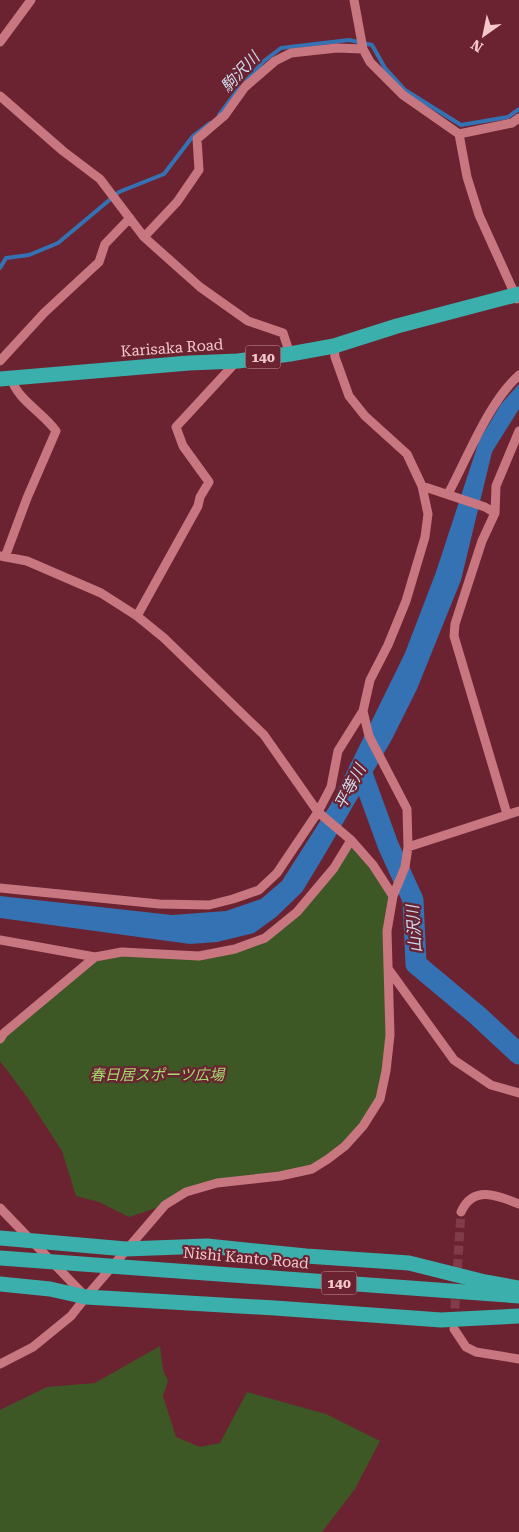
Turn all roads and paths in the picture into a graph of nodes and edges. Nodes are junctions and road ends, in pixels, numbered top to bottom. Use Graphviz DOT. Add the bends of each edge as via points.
graph roads {
  1 [pos="31,0"];
  2 [pos="354,0"];
  3 [pos="0,42"];
  4 [pos="363,49"];
  5 [pos="0,96"];
  6 [pos="519,118"];
  7 [pos="459,134"];
  8 [pos="130,218"];
  9 [pos="144,237"];
  10 [pos="518,297"];
  11 [pos="334,346"];
  12 [pos="290,354"];
  13 [pos="0,361"];
  14 [pos="238,361"];
  15 [pos="519,375"];
  16 [pos="6,379"];
  17 [pos="519,431"];
  18 [pos="422,486"];
  19 [pos="451,496"];
  20 [pos="495,513"];
  21 [pos="2,557"];
  22 [pos="136,616"];
  23 [pos="363,711"];
  24 [pos="519,810"];
  25 [pos="318,812"];
  26 [pos="507,814"];
  27 [pos="351,840"];
  28 [pos="408,847"];
  29 [pos="0,888"];
  30 [pos="394,893"];
  31 [pos="0,940"];
  32 [pos="95,957"];
  33 [pos="389,970"];
  34 [pos="0,1038"];
  35 [pos="519,1093"];
  36 [pos="519,1204"];
  37 [pos="0,1208"];
  38 [pos="461,1212"];
  39 [pos="0,1238"];
  40 [pos="126,1250"];
  41 [pos="0,1258"];
  42 [pos="0,1284"];
  43 [pos="519,1288"];
  44 [pos="519,1296"];
  45 [pos="86,1297"];
  46 [pos="519,1316"];
  47 [pos="454,1329"];
  48 [pos="519,1359"];
  49 [pos="0,1364"];
  1 -- 3 [label="street"];
  2 -- 4 [label="street"];
  4 -- 7 [label="street" via="370,62 403,95"];
  4 -- 9 [label="street" via="291,53 274,61 245,87 225,115 197,139 200,170 177,202"];
  5 -- 8 [label="street" via="100,179"];
  6 -- 7 [label="street" via="512,123"];
  7 -- 10 [label="street" via="467,177 479,215"];
  8 -- 9 [label="street"];
  8 -- 13 [label="street" via="105,244 99,262 44,313"];
  9 -- 12 [label="street" via="200,288 248,322 283,333"];
  10 -- 11 [label="highway, Karisaka Road / 140" via="397,326"];
  11 -- 12 [label="highway, Karisaka Road / 140"];
  11 -- 18 [label="street" via="349,396 365,416 407,454"];
  12 -- 14 [label="highway, Karisaka Road / 140"];
  14 -- 16 [label="highway, Karisaka Road / 140"];
  14 -- 22 [label="street" via="176,427 183,446 209,482"];
  15 -- 19 [label="street" via="507,386 487,417"];
  16 -- 21 [label="street" via="56,431"];
  17 -- 20 [label="street" via="496,486"];
  18 -- 19 [label="street"];
  18 -- 23 [label="street" via="428,514 420,556 406,601 370,680"];
  19 -- 20 [label="street"];
  20 -- 26 [label="street" via="482,541 454,636"];
  21 -- 22 [label="street" via="27,561 101,593"];
  22 -- 25 [label="street" via="164,638 264,735"];
  23 -- 25 [label="street" via="338,751 330,787"];
  23 -- 28 [label="street" via="369,736 407,809"];
  24 -- 26 [label="street"];
  25 -- 27 [label="street"];
  25 -- 29 [label="street" via="277,873 259,890 208,905 159,904"];
  26 -- 28 [label="street"];
  27 -- 30 [label="street"];
  27 -- 32 [label="street" via="334,868 297,912 265,938 235,949 199,956 122,952"];
  28 -- 30 [label="street" via="405,867"];
  30 -- 33 [label="street" via="387,931"];
  31 -- 32 [label="street"];
  32 -- 34 [label="street"];
  33 -- 35 [label="street" via="454,1060 491,1084"];
  33 -- 40 [label="street" via="390,1035 380,1099 345,1146 312,1168 280,1176 217,1183 186,1192 166,1205"];
  36 -- 38 [label="street" via="501,1196 485,1194 465,1203"];
  37 -- 45 [label="street"];
  39 -- 40 [label="highway"];
  40 -- 43 [label="highway" via="207,1246 409,1263"];
  40 -- 45 [label="street"];
  41 -- 44 [label="highway, Nishi Kanto Road / 140"];
  42 -- 45 [label="highway" via="50,1289"];
  45 -- 46 [label="highway" via="441,1320"];
  45 -- 49 [label="street" via="71,1316 41,1341"];
  47 -- 48 [label="street" via="466,1347 476,1352"];
}
